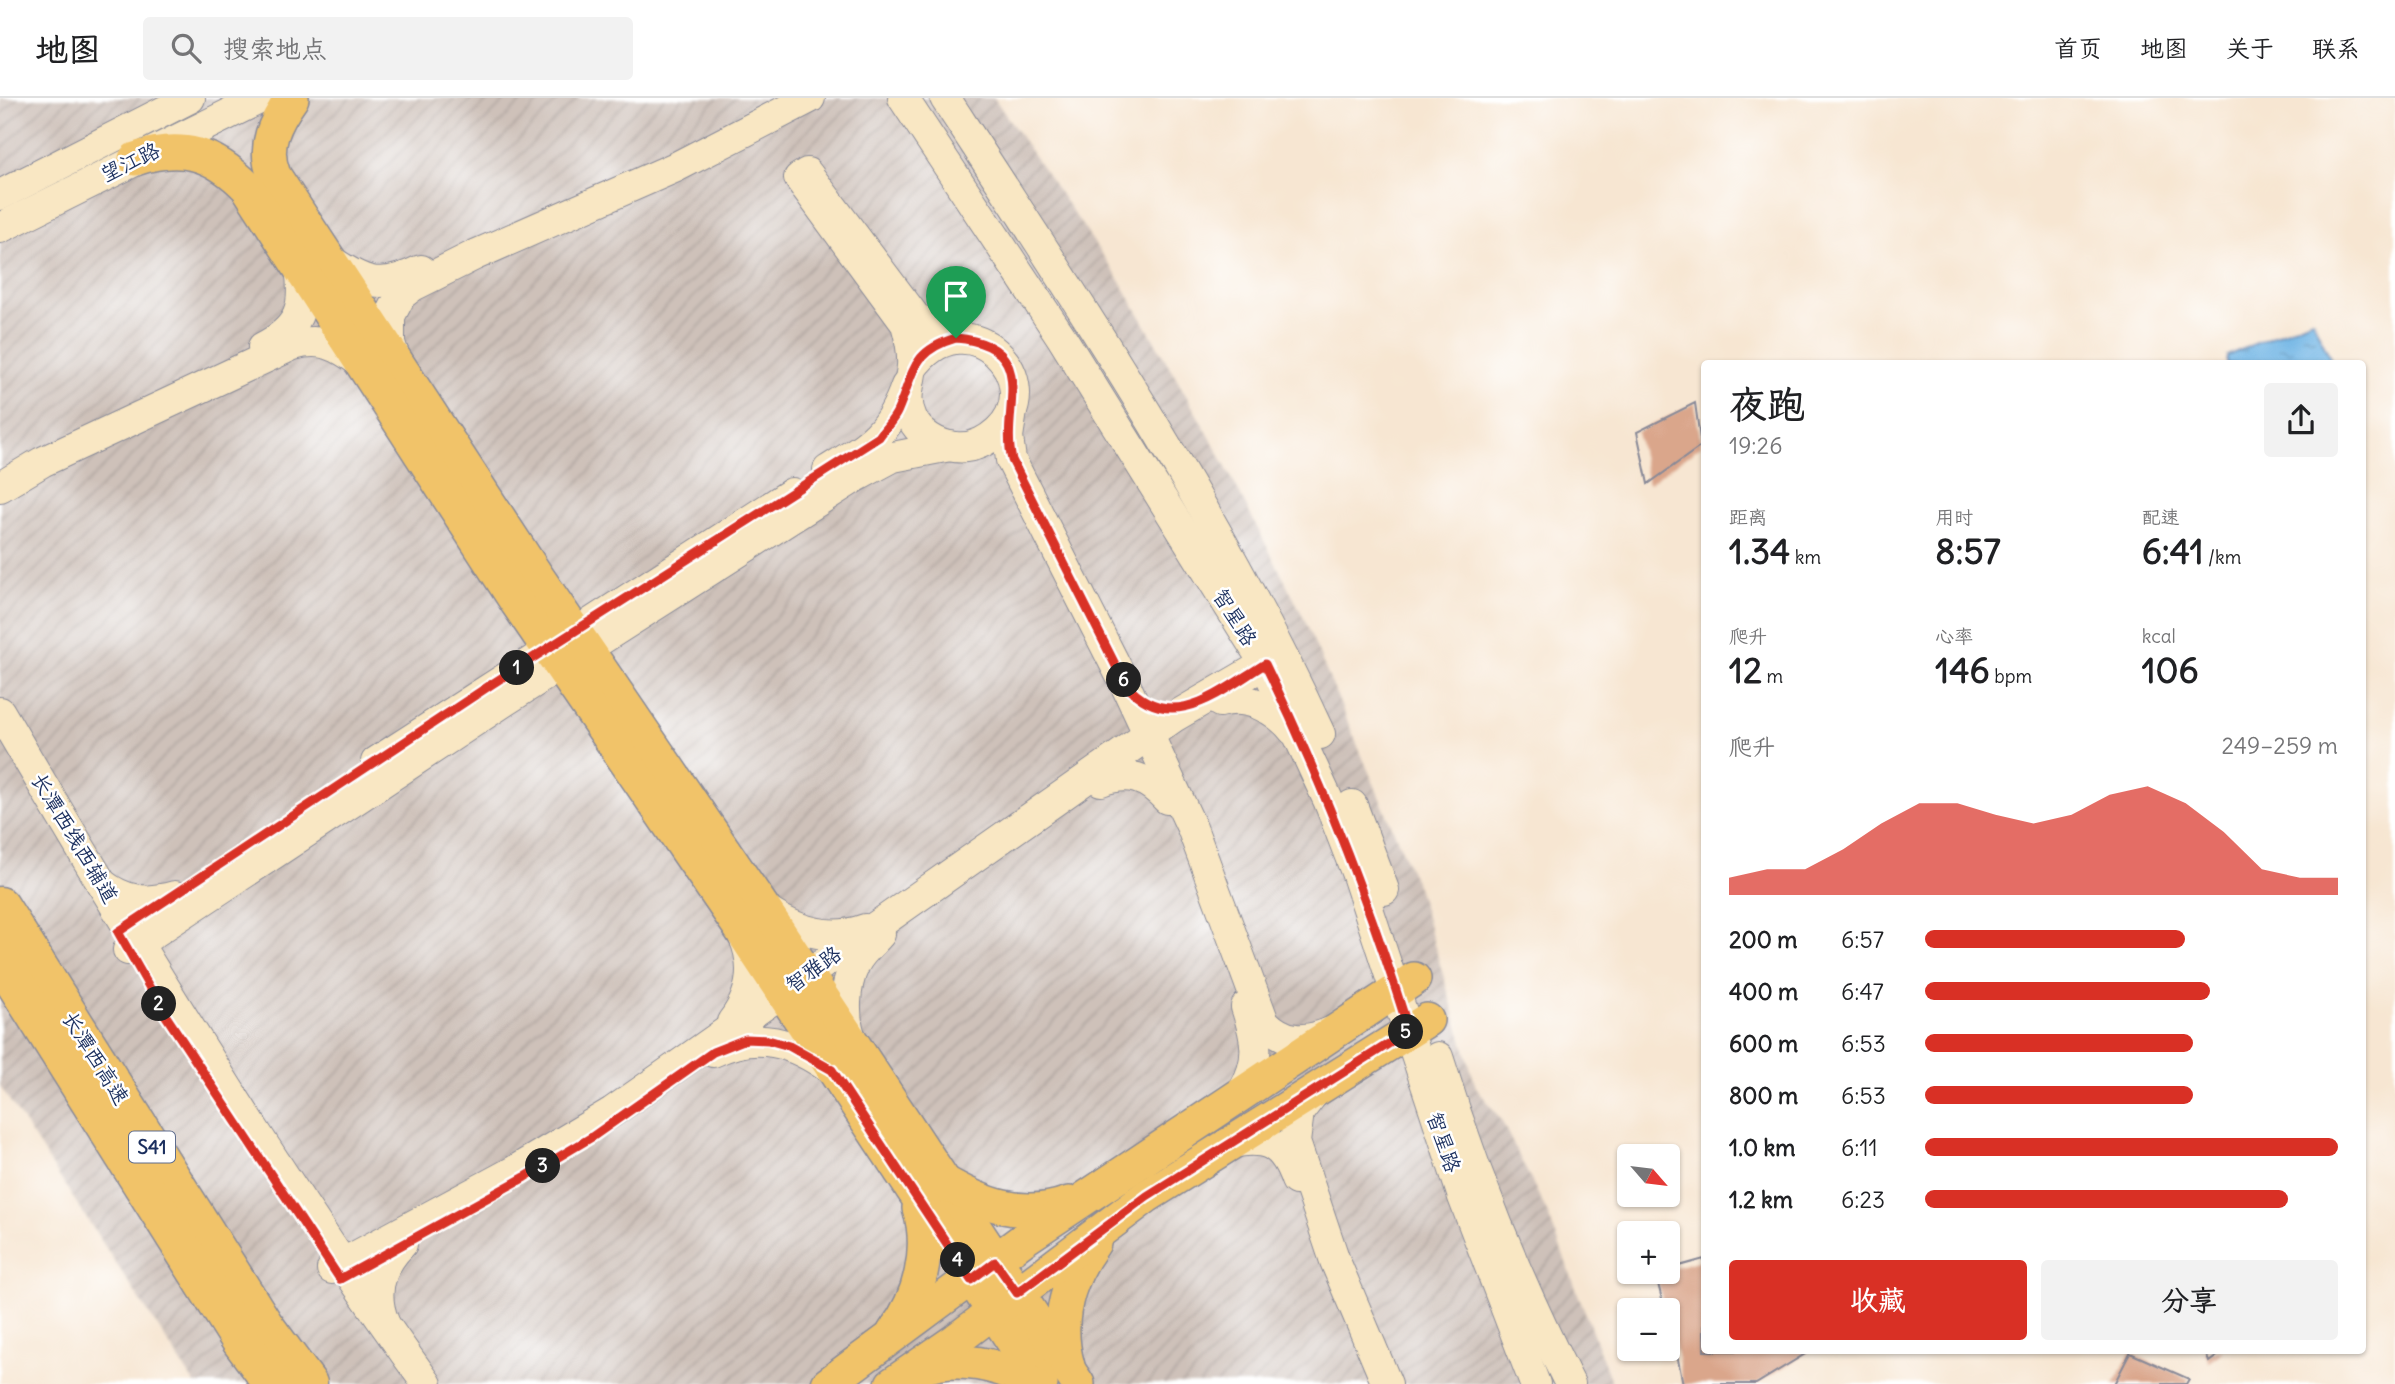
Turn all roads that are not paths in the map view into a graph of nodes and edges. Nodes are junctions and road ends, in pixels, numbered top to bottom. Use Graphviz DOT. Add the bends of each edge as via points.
graph roads {
  1 [pos="190,98"];
  2 [pos="261,98"];
  3 [pos="292,98"];
  4 [pos="789,98"];
  5 [pos="810,98"];
  6 [pos="903,98"];
  7 [pos="945,98"];
  8 [pos="135,159"];
  9 [pos="0,195"];
  10 [pos="0,228"];
  11 [pos="315,264"];
  12 [pos="956,338"];
  13 [pos="395,358"];
  14 [pos="360,362"];
  15 [pos="909,377"];
  16 [pos="1012,411"];
  17 [pos="953,447"];
  18 [pos="0,474"];
  19 [pos="0,486"];
  20 [pos="527,589"];
  21 [pos="636,605"];
  22 [pos="568,649"];
  23 [pos="1276,664"];
  24 [pos="1120,685"];
  25 [pos="499,693"];
  26 [pos="1204,707"];
  27 [pos="0,712"];
  28 [pos="614,715"];
  29 [pos="0,731"];
  30 [pos="1300,738"];
  31 [pos="1147,742"];
  32 [pos="1099,776"];
  33 [pos="1171,795"];
  34 [pos="101,883"];
  35 [pos="0,906"];
  36 [pos="179,906"];
  37 [pos="751,917"];
  38 [pos="879,929"];
  39 [pos="128,938"];
  40 [pos="1386,956"];
  41 [pos="0,959"];
  42 [pos="1405,985"];
  43 [pos="797,987"];
  44 [pos="174,1000"];
  45 [pos="1360,1013"];
  46 [pos="1418,1025"];
  47 [pos="1331,1032"];
  48 [pos="714,1045"];
  49 [pos="1361,1059"];
  50 [pos="844,1060"];
  51 [pos="1319,1086"];
  52 [pos="1243,1091"];
  53 [pos="1428,1094"];
  54 [pos="1227,1144"];
  55 [pos="928,1189"];
  56 [pos="1091,1194"];
  57 [pos="309,1216"];
  58 [pos="1109,1224"];
  59 [pos="399,1240"];
  60 [pos="341,1271"];
  61 [pos="983,1271"];
  62 [pos="1005,1303"];
  63 [pos="385,1326"];
  64 [pos="887,1342"];
  65 [pos="901,1378"];
  66 [pos="1063,1380"];
  67 [pos="274,1384"];
  68 [pos="308,1384"];
  69 [pos="414,1384"];
  70 [pos="427,1384"];
  71 [pos="828,1384"];
  72 [pos="1033,1384"];
  73 [pos="1376,1384"];
  74 [pos="1387,1384"];
  75 [pos="1535,1384"];
  76 [pos="1570,1384"];
  1 -- 9 [label="street, 望江路"];
  2 -- 8 [label="street, 望江路"];
  3 -- 11 [label="main road" via="271,134 269,163"];
  4 -- 11 [label="street" via="655,166 395,282 363,279"];
  5 -- 13 [label="street" via="676,167 413,286 401,295 390,316"];
  6 -- 23 [label="street, 智星路"];
  7 -- 23 [label="street, 智星路" via="1201,501"];
  8 -- 10 [label="street, 望江路"];
  8 -- 11 [label="main road" via="170,150 188,151 224,167"];
  11 -- 13 [label="main road"];
  11 -- 14 [label="main road"];
  11 -- 18 [label="street" via="297,320 283,335"];
  12 -- 15 [label="street" via="930,348"];
  12 -- 15 [label="street" via="916,318 807,173 799,178 906,324 912,351"];
  12 -- 16 [label="street" via="974,340 1004,360 1013,377"];
  13 -- 20 [label="main road"];
  14 -- 19 [label="street" via="333,343 321,340 293,345"];
  14 -- 20 [label="main road"];
  15 -- 17 [label="street" via="907,405 914,422 925,435"];
  15 -- 21 [label="street" via="897,413 879,437"];
  16 -- 17 [label="street" via="990,439 975,446"];
  16 -- 24 [label="street" via="1008,437 1012,460"];
  17 -- 21 [label="street" via="920,450 877,464"];
  17 -- 24 [label="street" via="994,466 1021,499"];
  20 -- 21 [label="street" via="575,601"];
  20 -- 22 [label="main road"];
  20 -- 25 [label="street" via="523,641"];
  21 -- 22 [label="street"];
  21 -- 28 [label="street" via="616,653"];
  22 -- 25 [label="street"];
  22 -- 28 [label="main road"];
  23 -- 26 [label="street, 智雅路"];
  23 -- 30 [label="street, 智星路"];
  23 -- 42 [label="street, 智星路" via="1350,800"];
  24 -- 26 [label="street" via="1155,707"];
  24 -- 31 [label="street"];
  24 -- 32 [label="street" via="1120,735"];
  25 -- 28 [label="street" via="554,694"];
  25 -- 36 [label="street"];
  26 -- 30 [label="street" via="1233,698 1263,706"];
  26 -- 31 [label="street, 智雅路"];
  26 -- 33 [label="street" via="1171,758"];
  27 -- 34 [label="street, 长潭西线西辅道"];
  28 -- 37 [label="main road"];
  29 -- 39 [label="street, 长潭西线西辅道"];
  30 -- 40 [label="street, 智星路"];
  31 -- 32 [label="street, 智雅路"];
  31 -- 33 [label="street"];
  32 -- 33 [label="street" via="1141,778"];
  32 -- 38 [label="street, 智雅路"];
  33 -- 47 [label="street" via="1229,922 1264,1022 1276,1034 1294,1041"];
  33 -- 52 [label="street" via="1255,1035 1256,1063"];
  34 -- 36 [label="street" via="138,902"];
  34 -- 39 [label="street, 长潭西线西辅道"];
  35 -- 68 [label="highway, 长潭西高速 / S41" via="264,1325"];
  36 -- 39 [label="street"];
  36 -- 44 [label="street" via="164,960 164,976"];
  37 -- 38 [label="street" via="814,933"];
  37 -- 43 [label="main road"];
  37 -- 48 [label="street" via="750,986 733,1021"];
  38 -- 43 [label="street, 智雅路"];
  38 -- 50 [label="street" via="854,965"];
  39 -- 44 [label="street, 长潭西线西辅道"];
  39 -- 60 [label="street, 长潭西线西辅道" via="164,1013"];
  40 -- 42 [label="street, 智星路"];
  40 -- 45 [label="street" via="1380,988"];
  41 -- 67 [label="highway, 长潭西高速 / S41" via="241,1341"];
  42 -- 45 [label="main road"];
  42 -- 46 [label="street, 智星路"];
  43 -- 48 [label="street, 智雅路"];
  43 -- 50 [label="main road"];
  44 -- 57 [label="street, 长潭西线西辅道"];
  45 -- 47 [label="main road"];
  46 -- 49 [label="main road"];
  46 -- 53 [label="street, 智星路"];
  46 -- 76 [label="street, 智星路"];
  47 -- 52 [label="main road"];
  48 -- 50 [label="street" via="768,1040 808,1055"];
  48 -- 59 [label="street, 智雅路" via="565,1142"];
  49 -- 51 [label="main road"];
  49 -- 53 [label="street" via="1399,1064"];
  50 -- 55 [label="main road"];
  51 -- 54 [label="main road"];
  51 -- 74 [label="street" via="1298,1112 1295,1142 1335,1261"];
  52 -- 56 [label="main road"];
  53 -- 75 [label="street, 智星路" via="1494,1283"];
  54 -- 58 [label="main road"];
  54 -- 73 [label="street" via="1256,1140 1284,1153"];
  55 -- 56 [label="main road" via="1016,1211 1055,1208"];
  55 -- 61 [label="main road"];
  55 -- 64 [label="main road" via="921,1272 906,1314"];
  56 -- 61 [label="main road"];
  57 -- 59 [label="street" via="344,1236"];
  57 -- 60 [label="street, 长潭西线西辅道"];
  58 -- 62 [label="main road"];
  58 -- 66 [label="main road" via="1080,1262 1065,1299"];
  59 -- 60 [label="street, 智雅路"];
  59 -- 63 [label="street" via="378,1290 377,1307"];
  60 -- 63 [label="street, 长潭西线西辅道"];
  60 -- 69 [label="street, 长潭西线西辅道"];
  61 -- 62 [label="main road"];
  61 -- 64 [label="main road"];
  62 -- 65 [label="main road"];
  62 -- 66 [label="main road"];
  63 -- 70 [label="street, 长潭西线西辅道"];
  64 -- 71 [label="main road"];
  65 -- 72 [label="main road" via="943,1363 969,1362"];
}
